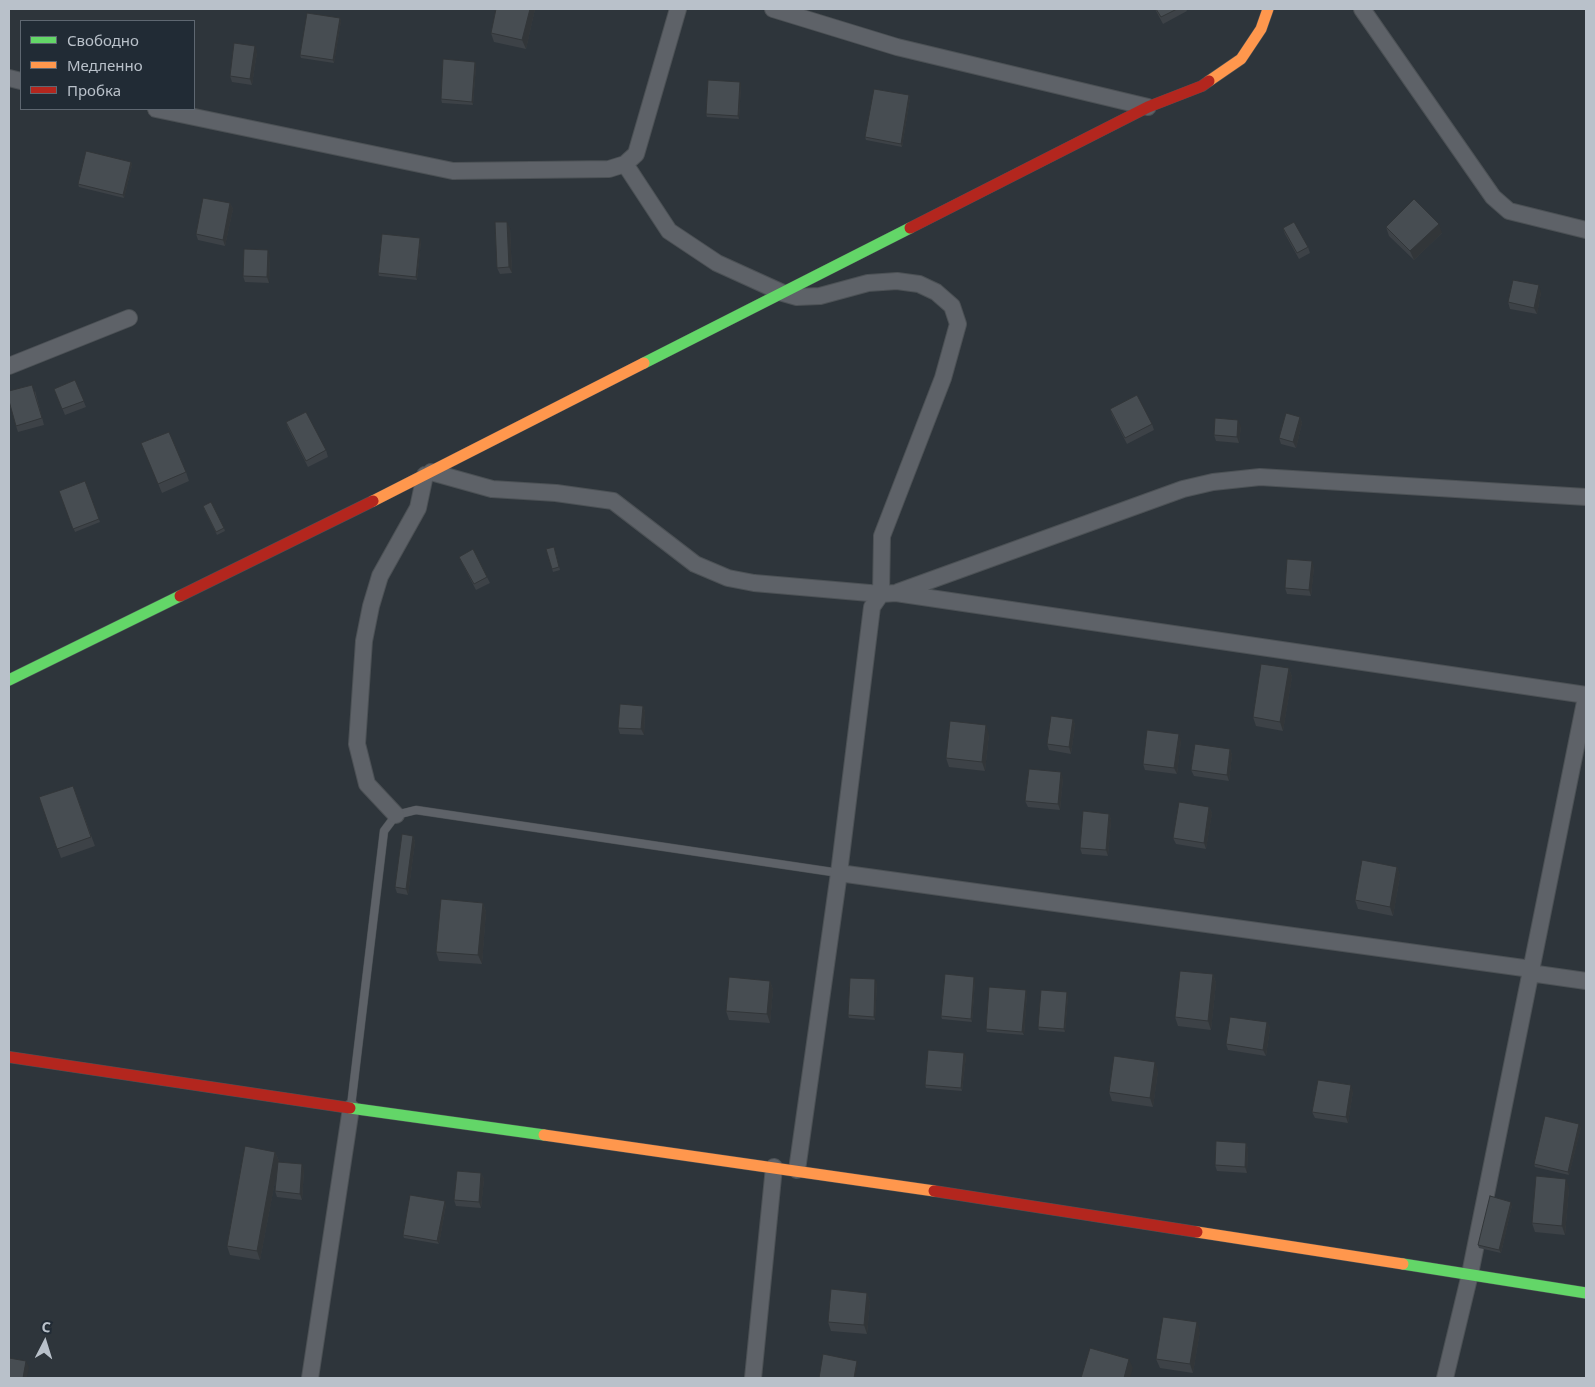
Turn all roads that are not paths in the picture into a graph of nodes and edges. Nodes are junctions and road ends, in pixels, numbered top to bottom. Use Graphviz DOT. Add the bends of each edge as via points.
graph roads {
  1 [pos="678,9"];
  2 [pos="773,9"];
  3 [pos="1268,9"];
  4 [pos="1362,9"];
  5 [pos="1148,107"];
  6 [pos="161,110"];
  7 [pos="625,164"];
  8 [pos="1586,230"];
  9 [pos="783,293"];
  10 [pos="129,318"];
  11 [pos="9,366"];
  12 [pos="428,473"];
  13 [pos="1586,497"];
  14 [pos="889,594"];
  15 [pos="9,680"];
  16 [pos="1586,696"];
  17 [pos="396,815"];
  18 [pos="840,873"];
  19 [pos="1530,971"];
  20 [pos="1586,981"];
  21 [pos="9,1057"];
  22 [pos="351,1108"];
  23 [pos="774,1167"];
  24 [pos="797,1170"];
  25 [pos="1470,1274"];
  26 [pos="1586,1293"];
  27 [pos="310,1378"];
  28 [pos="753,1378"];
  29 [pos="1445,1378"];
  1 -- 7 [label="street" via="636,154"];
  2 -- 5 [label="street" via="897,47"];
  3 -- 5 [label="street" via="1261,29 1241,59 1202,86"];
  4 -- 8 [label="street" via="1494,197 1509,211"];
  5 -- 9 [label="street"];
  6 -- 7 [label="street" via="453,171 609,169"];
  7 -- 9 [label="street" via="669,231 718,263"];
  9 -- 12 [label="street"];
  9 -- 14 [label="street" via="797,297 820,296 868,283 897,281 919,284 936,292 952,306 958,324 943,378 882,536"];
  10 -- 11 [label="street"];
  12 -- 14 [label="street" via="492,489 613,501 695,564 728,578"];
  12 -- 15 [label="street"];
  12 -- 17 [label="street" via="418,508 380,576 364,641 357,744 367,784"];
  13 -- 14 [label="street" via="1260,477 1213,482 1183,489"];
  14 -- 16 [label="street"];
  14 -- 18 [label="street" via="872,606"];
  16 -- 19 [label="street"];
  17 -- 18 [label="lane" via="416,810"];
  17 -- 22 [label="lane" via="384,831"];
  18 -- 19 [label="street"];
  18 -- 24 [label="street"];
  19 -- 20 [label="street"];
  19 -- 25 [label="street"];
  21 -- 22 [label="street"];
  22 -- 23 [label="street"];
  22 -- 27 [label="street"];
  23 -- 24 [label="street"];
  23 -- 28 [label="street"];
  24 -- 25 [label="street"];
  25 -- 26 [label="street"];
  25 -- 29 [label="street"];
}
